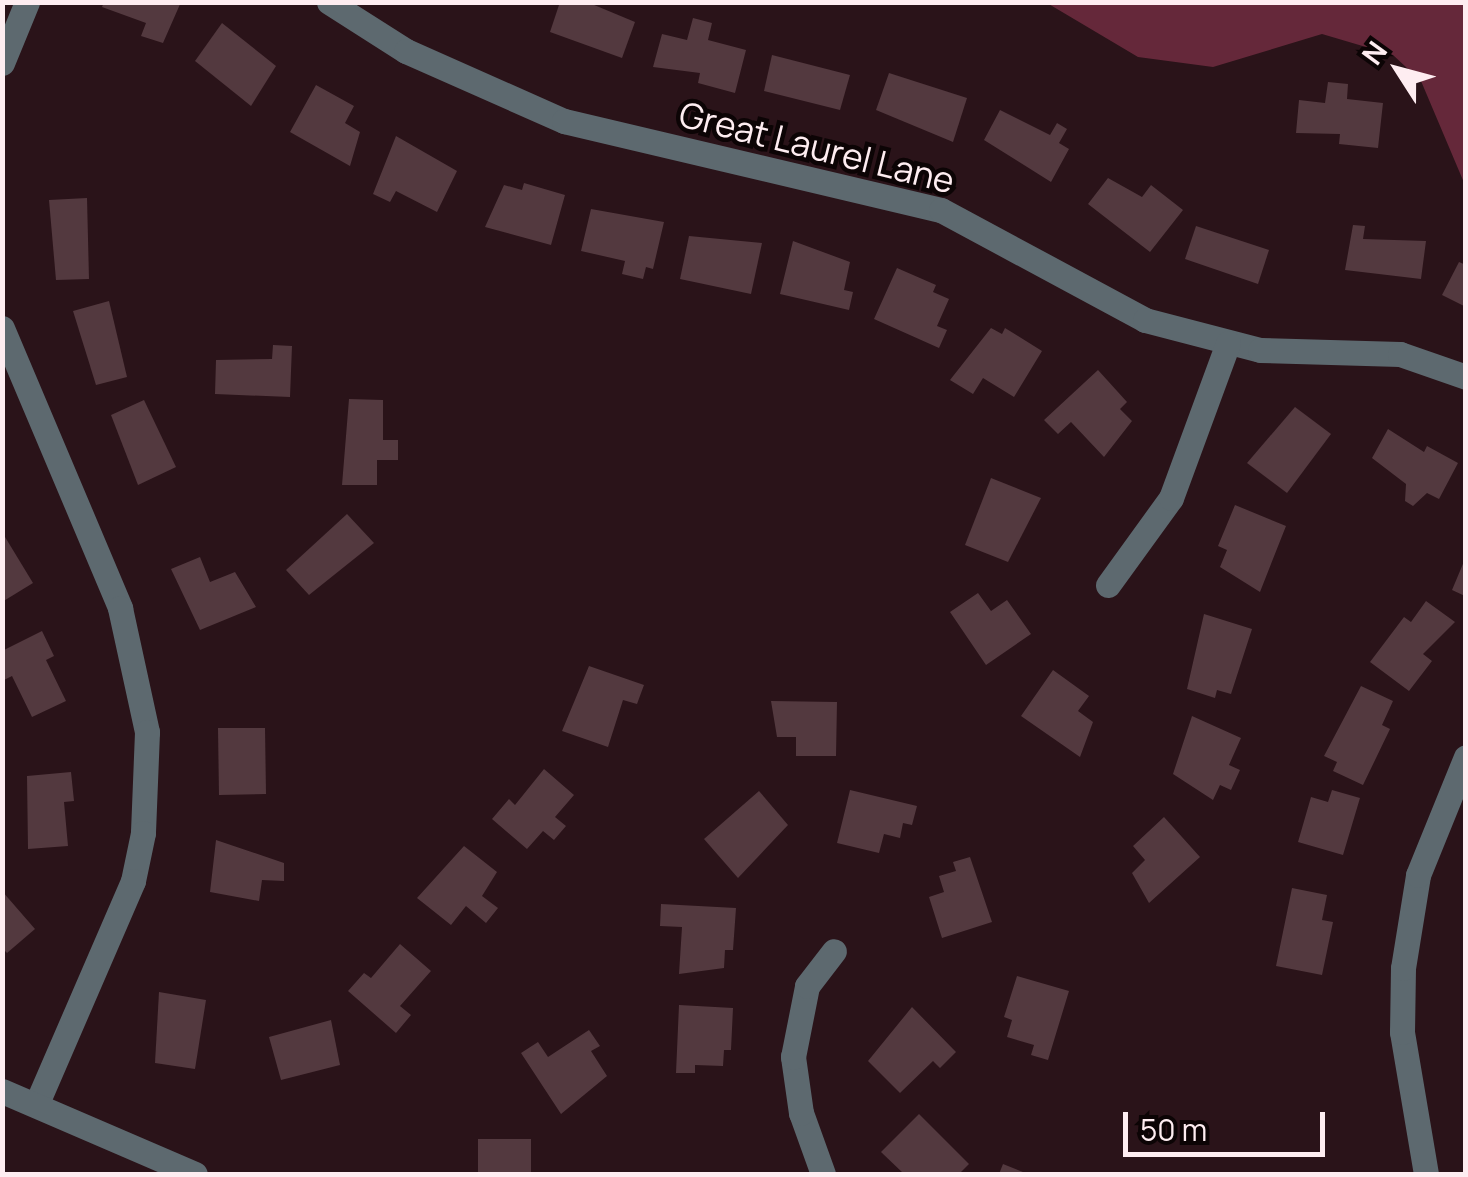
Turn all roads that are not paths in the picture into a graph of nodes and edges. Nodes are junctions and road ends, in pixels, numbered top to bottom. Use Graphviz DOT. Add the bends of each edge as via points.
graph roads {
  1 [pos="27,2"];
  2 [pos="329,2"];
  3 [pos="2,63"];
  4 [pos="2,328"];
  5 [pos="1228,343"];
  6 [pos="1466,377"];
  7 [pos="1108,585"];
  8 [pos="1466,757"];
  9 [pos="834,952"];
  10 [pos="2,1091"];
  11 [pos="36,1105"];
  12 [pos="195,1174"];
  13 [pos="823,1174"];
  14 [pos="1426,1174"];
  1 -- 3 [label="street"];
  2 -- 5 [label="street, Great Laurel Lane" via="406,51 509,101 649,143 942,210 997,235 1120,310"];
  4 -- 11 [label="street" via="120,608 147,732 143,833 133,881"];
  5 -- 6 [label="street, Great Laurel Lane" via="1400,354"];
  5 -- 7 [label="street" via="1171,498"];
  8 -- 14 [label="street" via="1418,874 1403,968 1404,1049"];
  9 -- 13 [label="street" via="807,986 793,1057 797,1098"];
  10 -- 11 [label="street"];
  11 -- 12 [label="street"];
}
